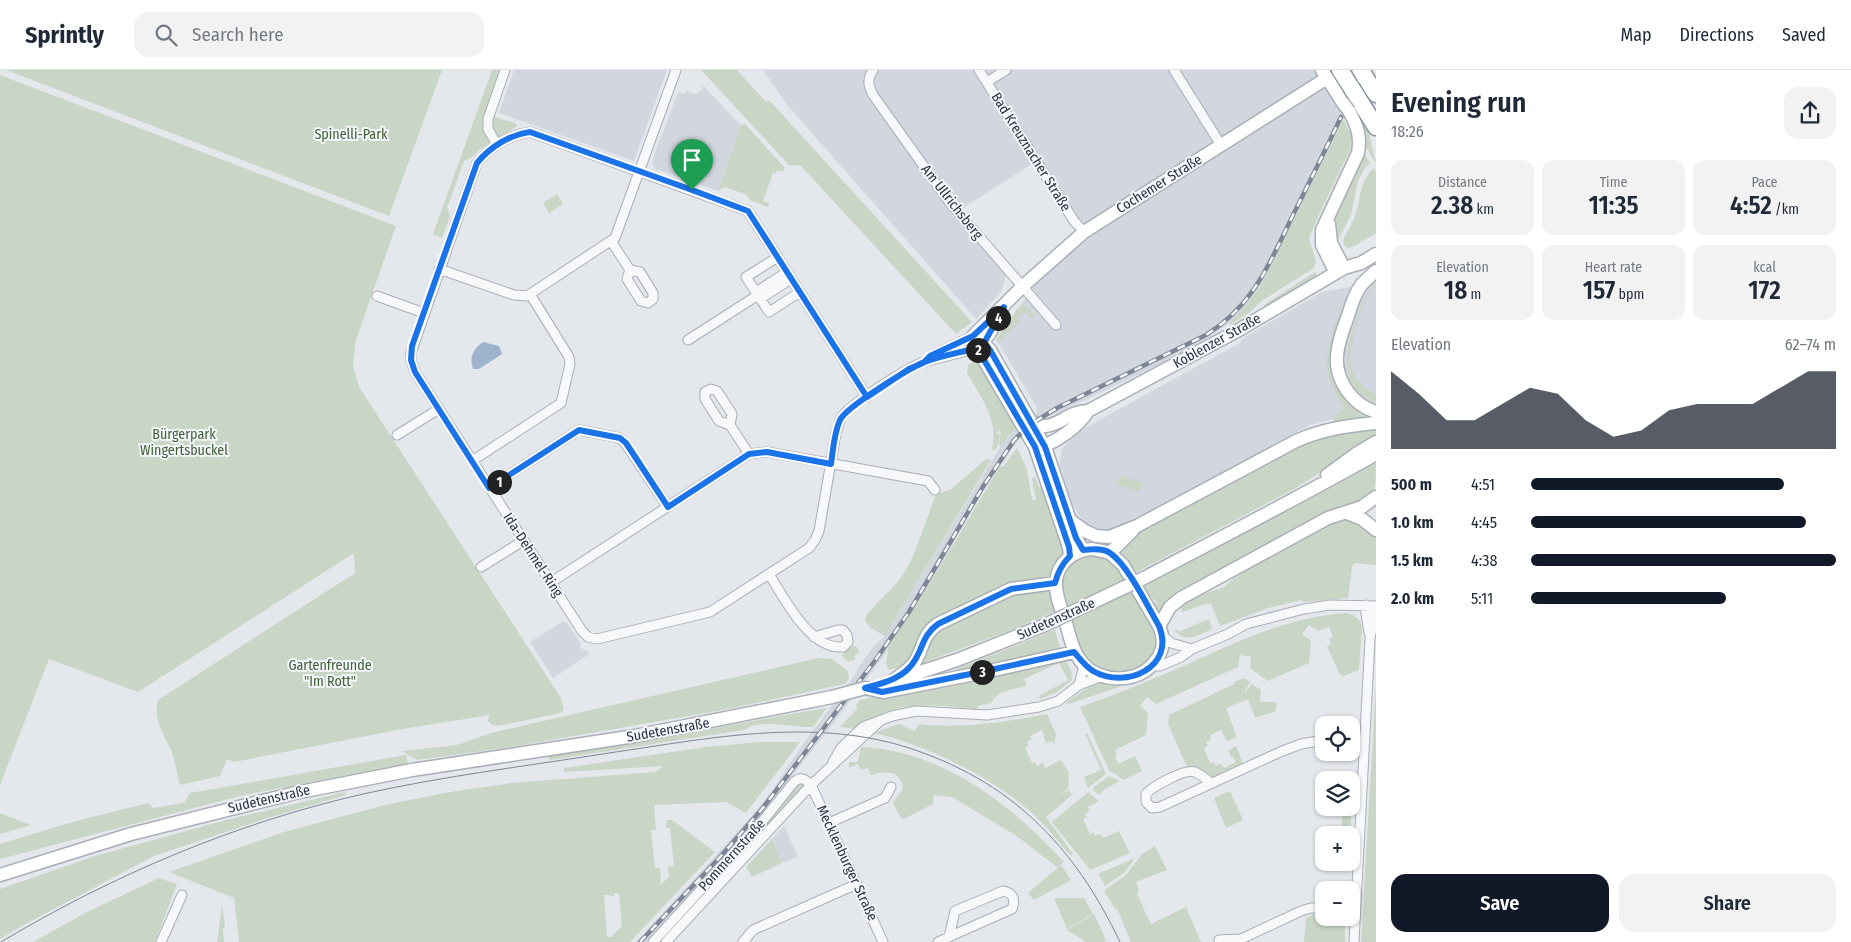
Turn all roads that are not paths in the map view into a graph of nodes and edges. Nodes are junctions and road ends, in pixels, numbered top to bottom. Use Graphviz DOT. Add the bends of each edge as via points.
graph roads {
  1 [pos="505,70"];
  2 [pos="676,70"];
  3 [pos="873,70"];
  4 [pos="979,70"];
  5 [pos="1006,70"];
  6 [pos="1174,70"];
  7 [pos="1330,73"];
  8 [pos="1363,74"];
  9 [pos="987,82"];
  10 [pos="1376,94"];
  11 [pos="1350,99"];
  12 [pos="1376,127"];
  13 [pos="497,146"];
  14 [pos="1221,146"];
  15 [pos="640,172"];
  16 [pos="1084,232"];
  17 [pos="611,241"];
  18 [pos="1376,244"];
  19 [pos="1376,254"];
  20 [pos="778,257"];
  21 [pos="439,269"];
  22 [pos="630,270"];
  23 [pos="1340,271"];
  24 [pos="1376,271"];
  25 [pos="789,275"];
  26 [pos="1023,286"];
  27 [pos="800,292"];
  28 [pos="530,294"];
  29 [pos="758,295"];
  30 [pos="377,296"];
  31 [pos="424,313"];
  32 [pos="1056,325"];
  33 [pos="688,340"];
  34 [pos="978,342"];
  35 [pos="923,363"];
  36 [pos="867,397"];
  37 [pos="439,409"];
  38 [pos="1085,411"];
  39 [pos="1376,412"];
  40 [pos="1033,423"];
  41 [pos="1376,424"];
  42 [pos="730,425"];
  43 [pos="398,435"];
  44 [pos="1376,442"];
  45 [pos="1040,444"];
  46 [pos="749,454"];
  47 [pos="1376,454"];
  48 [pos="472,461"];
  49 [pos="831,464"];
  50 [pos="489,488"];
  51 [pos="935,490"];
  52 [pos="1305,492"];
  53 [pos="1376,497"];
  54 [pos="668,507"];
  55 [pos="1347,513"];
  56 [pos="1070,520"];
  57 [pos="1137,526"];
  58 [pos="1376,530"];
  59 [pos="523,540"];
  60 [pos="1083,550"];
  61 [pos="1110,553"];
  62 [pos="1070,556"];
  63 [pos="481,567"];
  64 [pos="769,574"];
  65 [pos="550,583"];
  66 [pos="1055,583"];
  67 [pos="1373,605"];
  68 [pos="1161,631"];
  69 [pos="814,637"];
  70 [pos="1192,649"];
  71 [pos="1074,652"];
  72 [pos="1152,666"];
  73 [pos="1093,671"];
  74 [pos="893,681"];
  75 [pos="1079,685"];
  76 [pos="865,688"];
  77 [pos="1360,740"];
  78 [pos="1365,740"];
  79 [pos="1315,742"];
  80 [pos="1211,783"];
  81 [pos="811,785"];
  82 [pos="891,787"];
  83 [pos="829,823"];
  84 [pos="0,875"];
  85 [pos="1356,881"];
  86 [pos="857,884"];
  87 [pos="182,895"];
  88 [pos="1315,908"];
  89 [pos="1354,926"];
  90 [pos="949,937"];
  91 [pos="1219,940"];
  92 [pos="161,942"];
  93 [pos="653,942"];
  94 [pos="666,942"];
  95 [pos="742,942"];
  96 [pos="883,942"];
  97 [pos="938,942"];
  98 [pos="1354,942"];
  1 -- 13 [label="street" via="488,119 488,129"];
  2 -- 15 [label="street"];
  3 -- 26 [label="street, Am Ullrichsberg" via="868,85 872,95 950,203"];
  4 -- 9 [label="street, Bad Kreuznacher Straße"];
  5 -- 9 [label="street"];
  6 -- 14 [label="street"];
  7 -- 11 [label="highway"];
  7 -- 14 [label="main road, Cochemer Straße"];
  8 -- 10 [label="highway"];
  9 -- 16 [label="street, Bad Kreuznacher Straße"];
  11 -- 12 [label="highway"];
  11 -- 23 [label="main road" via="1360,142 1358,153 1330,211 1331,243"];
  13 -- 15 [label="street, Ida-Dehmel-Ring" via="515,134 530,132"];
  13 -- 21 [label="street, Ida-Dehmel-Ring" via="477,163"];
  14 -- 16 [label="main road, Cochemer Straße"];
  15 -- 17 [label="street" via="615,238"];
  15 -- 20 [label="street, Ida-Dehmel-Ring" via="748,211"];
  16 -- 26 [label="main road, Cochemer Straße"];
  17 -- 22 [label="street"];
  17 -- 28 [label="street"];
  18 -- 23 [label="main road, Koblenzer Straße"];
  19 -- 23 [label="main road, Koblenzer Straße"];
  20 -- 25 [label="street, Ida-Dehmel-Ring"];
  20 -- 29 [label="street" via="746,277"];
  21 -- 28 [label="street" via="514,295"];
  21 -- 31 [label="street, Ida-Dehmel-Ring"];
  23 -- 38 [label="main road, Koblenzer Straße" via="1237,331"];
  24 -- 39 [label="main road" via="1362,285 1353,301 1336,358 1339,375 1347,391 1359,404"];
  25 -- 27 [label="street, Ida-Dehmel-Ring"];
  25 -- 29 [label="street"];
  26 -- 32 [label="street, Am Ullrichsberg"];
  26 -- 34 [label="main road, Cochemer Straße"];
  27 -- 29 [label="street" via="769,312"];
  27 -- 36 [label="street, Ida-Dehmel-Ring"];
  28 -- 48 [label="street" via="569,357 561,403"];
  29 -- 33 [label="street"];
  30 -- 31 [label="street"];
  31 -- 37 [label="street, Ida-Dehmel-Ring" via="412,346 411,360"];
  34 -- 35 [label="street, Ida-Dehmel-Ring"];
  34 -- 35 [label="street, Ida-Dehmel-Ring" via="930,356"];
  34 -- 40 [label="main road" via="990,350"];
  34 -- 45 [label="main road"];
  35 -- 36 [label="street, Ida-Dehmel-Ring"];
  36 -- 49 [label="street, Ida-Dehmel-Ring" via="841,418"];
  37 -- 43 [label="street"];
  37 -- 48 [label="street, Ida-Dehmel-Ring"];
  38 -- 40 [label="main road, Koblenzer Straße" via="1052,425"];
  38 -- 45 [label="main road, Koblenzer Straße" via="1084,419"];
  40 -- 45 [label="main road"];
  41 -- 57 [label="main road" via="1334,428 1309,435"];
  42 -- 46 [label="street"];
  44 -- 52 [label="main road, Sudetenstraße"];
  45 -- 56 [label="main road"];
  45 -- 62 [label="main road"];
  46 -- 49 [label="street" via="767,452"];
  46 -- 54 [label="street"];
  47 -- 52 [label="main road, Sudetenstraße"];
  48 -- 50 [label="street, Ida-Dehmel-Ring"];
  49 -- 51 [label="street" via="928,481"];
  49 -- 64 [label="street, Ida-Dehmel-Ring" via="816,540"];
  50 -- 54 [label="street" via="579,430 620,438 626,443"];
  50 -- 59 [label="street, Ida-Dehmel-Ring"];
  52 -- 74 [label="main road, Sudetenstraße, bridge" via="1144,578 1045,625"];
  53 -- 55 [label="main road"];
  54 -- 65 [label="street"];
  55 -- 58 [label="main road"];
  55 -- 68 [label="main road" via="1328,518 1181,598 1170,607"];
  56 -- 57 [label="main road" via="1085,531 1109,537"];
  56 -- 60 [label="main road"];
  57 -- 61 [label="main road"];
  59 -- 63 [label="street"];
  59 -- 65 [label="street, Ida-Dehmel-Ring"];
  60 -- 61 [label="main road"];
  60 -- 62 [label="main road"];
  61 -- 68 [label="main road" via="1123,565"];
  62 -- 66 [label="main road" via="1062,564"];
  64 -- 65 [label="street, Ida-Dehmel-Ring" via="710,612 597,639 582,631"];
  64 -- 69 [label="street" via="805,629"];
  66 -- 71 [label="main road"];
  66 -- 74 [label="main road" via="1011,589 938,624 925,637 915,661"];
  67 -- 70 [label="street" via="1304,609 1263,620 1248,630 1228,634"];
  67 -- 78 [label="street"];
  68 -- 70 [label="street" via="1171,643"];
  68 -- 72 [label="main road" via="1161,653"];
  70 -- 72 [label="street" via="1160,666"];
  71 -- 73 [label="main road"];
  71 -- 76 [label="main road" via="882,692"];
  72 -- 73 [label="main road" via="1131,677 1113,678"];
  73 -- 75 [label="street, Pommernstraße"];
  73 -- 75 [label="street"];
  74 -- 76 [label="main road, Sudetenstraße"];
  75 -- 81 [label="street, Pommernstraße" via="1058,701 1012,712 987,715 916,711 892,716 863,727 839,750"];
  76 -- 84 [label="main road, Sudetenstraße, bridge" via="635,736 412,770 295,792 131,834"];
  77 -- 78 [label="street"];
  78 -- 85 [label="street"];
  79 -- 80 [label="street" via="1301,744"];
  80 -- 80 [label="street" via="1194,771 1187,772 1151,788 1146,794 1146,802 1152,808 1160,807"];
  81 -- 83 [label="street, Mecklenburger Straße"];
  81 -- 93 [label="street, Pommernstraße" via="801,778 794,782 754,833"];
  81 -- 94 [label="street, Pommernstraße"];
  82 -- 83 [label="street" via="885,798"];
  83 -- 86 [label="street, Mecklenburger Straße"];
  86 -- 95 [label="street" via="753,930"];
  86 -- 96 [label="street, Mecklenburger Straße"];
  87 -- 92 [label="street"];
  88 -- 91 [label="street" via="1241,939"];
  89 -- 98 [label="street"];
  90 -- 90 [label="street" via="1012,909 1013,897 1003,891 955,911"];
  90 -- 97 [label="street"];
}
